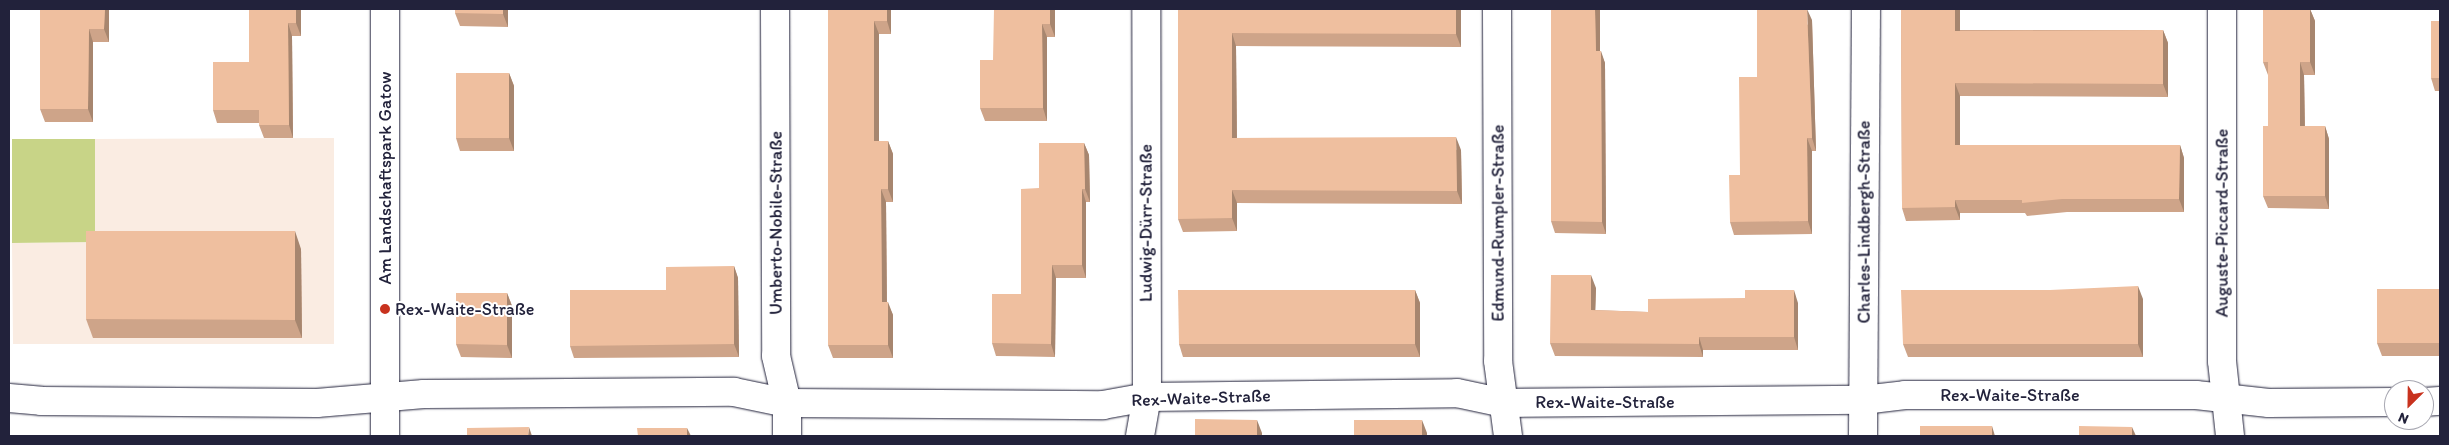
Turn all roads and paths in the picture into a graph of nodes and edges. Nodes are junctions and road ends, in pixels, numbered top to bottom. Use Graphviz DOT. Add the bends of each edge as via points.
graph roads {
  1 [pos="385,9"];
  2 [pos="775,9"];
  3 [pos="1146,9"];
  4 [pos="1497,9"];
  5 [pos="1866,9"];
  6 [pos="2222,9"];
  7 [pos="1147,397"];
  8 [pos="9,398"];
  9 [pos="385,398"];
  10 [pos="2225,398"];
  11 [pos="1863,400"];
  12 [pos="2384,402"];
  13 [pos="787,403"];
  14 [pos="1504,403"];
  15 [pos="385,436"];
  16 [pos="787,436"];
  17 [pos="1140,436"];
  18 [pos="1508,436"];
  19 [pos="1863,436"];
  20 [pos="2230,436"];
  1 -- 9 [label="street, Am Landschaftspark Gatow"];
  2 -- 13 [label="street, Umberto-Nobile-Straße" via="776,356"];
  3 -- 7 [label="street, Ludwig-Dürr-Straße"];
  4 -- 14 [label="street, Edmund-Rumpler-Straße" via="1498,361"];
  5 -- 11 [label="street, Charles-Lindbergh-Straße"];
  6 -- 10 [label="street, Auguste-Piccard-Straße" via="2222,361"];
  7 -- 13 [label="street, Rex-Waite-Straße" via="1103,405"];
  7 -- 14 [label="street, Rex-Waite-Straße" via="1457,393"];
  7 -- 17 [label="street, Ludwig-Dürr-Straße"];
  8 -- 9 [label="street, Rex-Waite-Straße" via="318,403"];
  9 -- 13 [label="street, Rex-Waite-Straße" via="424,394 734,392"];
  9 -- 15 [label="street, Am Landschaftspark Gatow"];
  10 -- 11 [label="street, Rex-Waite-Straße" via="2196,395 1904,395"];
  10 -- 12 [label="street, Rex-Waite-Straße" via="2269,403"];
  10 -- 20 [label="street, Auguste-Piccard-Straße"];
  11 -- 14 [label="street, Rex-Waite-Straße"];
  11 -- 19 [label="street, Charles-Lindbergh-Straße"];
  13 -- 16 [label="street, Umberto-Nobile-Straße"];
  14 -- 18 [label="street, Edmund-Rumpler-Straße"];
}
